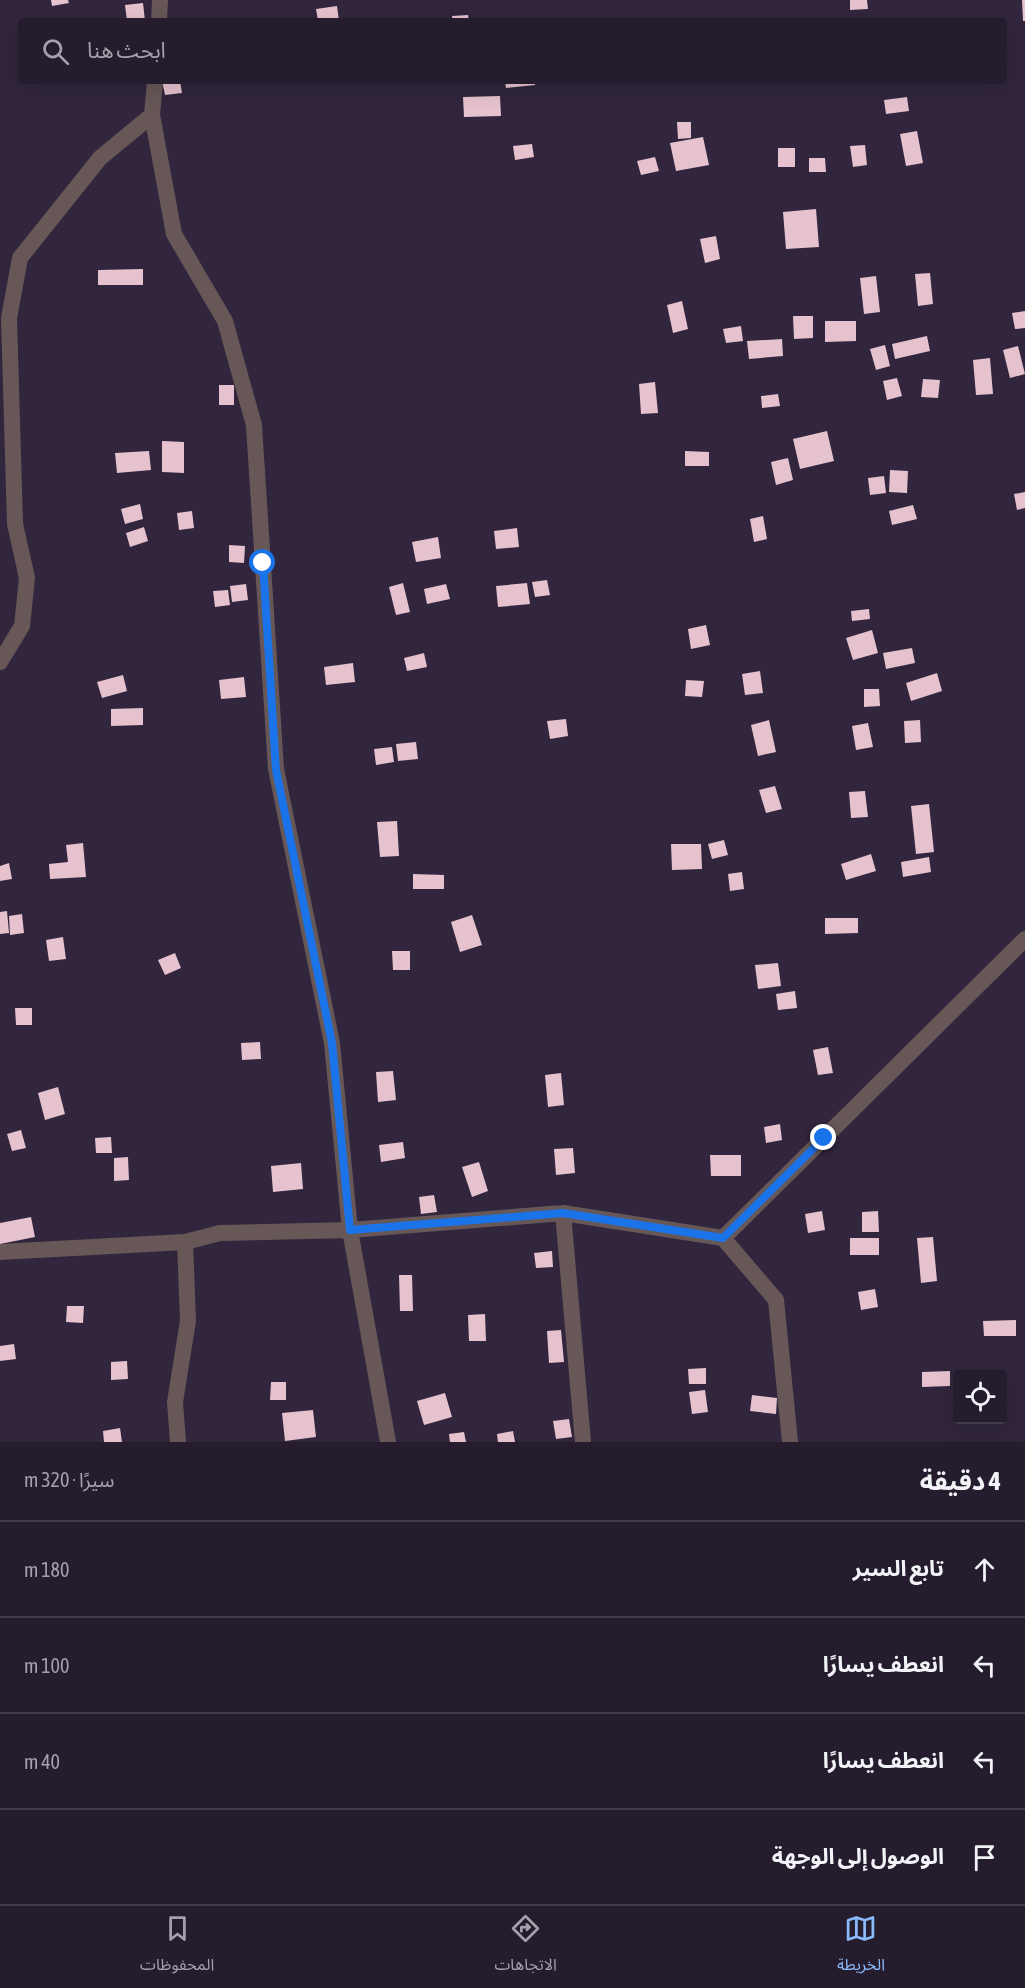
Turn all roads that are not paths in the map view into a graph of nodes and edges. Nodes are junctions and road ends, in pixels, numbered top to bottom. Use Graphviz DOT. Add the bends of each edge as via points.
graph roads {
  1 [pos="160,0"];
  2 [pos="159,18"];
  3 [pos="154,84"];
  4 [pos="152,115"];
  5 [pos="0,662"];
  6 [pos="1025,939"];
  7 [pos="563,1213"];
  8 [pos="350,1230"];
  9 [pos="723,1238"];
  10 [pos="185,1242"];
  11 [pos="0,1252"];
  12 [pos="178,1442"];
  13 [pos="388,1442"];
  14 [pos="583,1442"];
  15 [pos="790,1442"];
  1 -- 2 [label="street"];
  3 -- 4 [label="street"];
  4 -- 5 [label="street" via="100,158 20,258 9,318 15,524 27,578 22,626"];
  4 -- 8 [label="street" via="174,234 225,321 254,425 276,770 332,1043"];
  6 -- 9 [label="street"];
  7 -- 8 [label="street"];
  7 -- 9 [label="street"];
  7 -- 14 [label="street"];
  8 -- 10 [label="street" via="220,1233"];
  8 -- 13 [label="street"];
  9 -- 15 [label="street" via="776,1300"];
  10 -- 11 [label="street"];
  10 -- 12 [label="street" via="188,1321 175,1402"];
}
